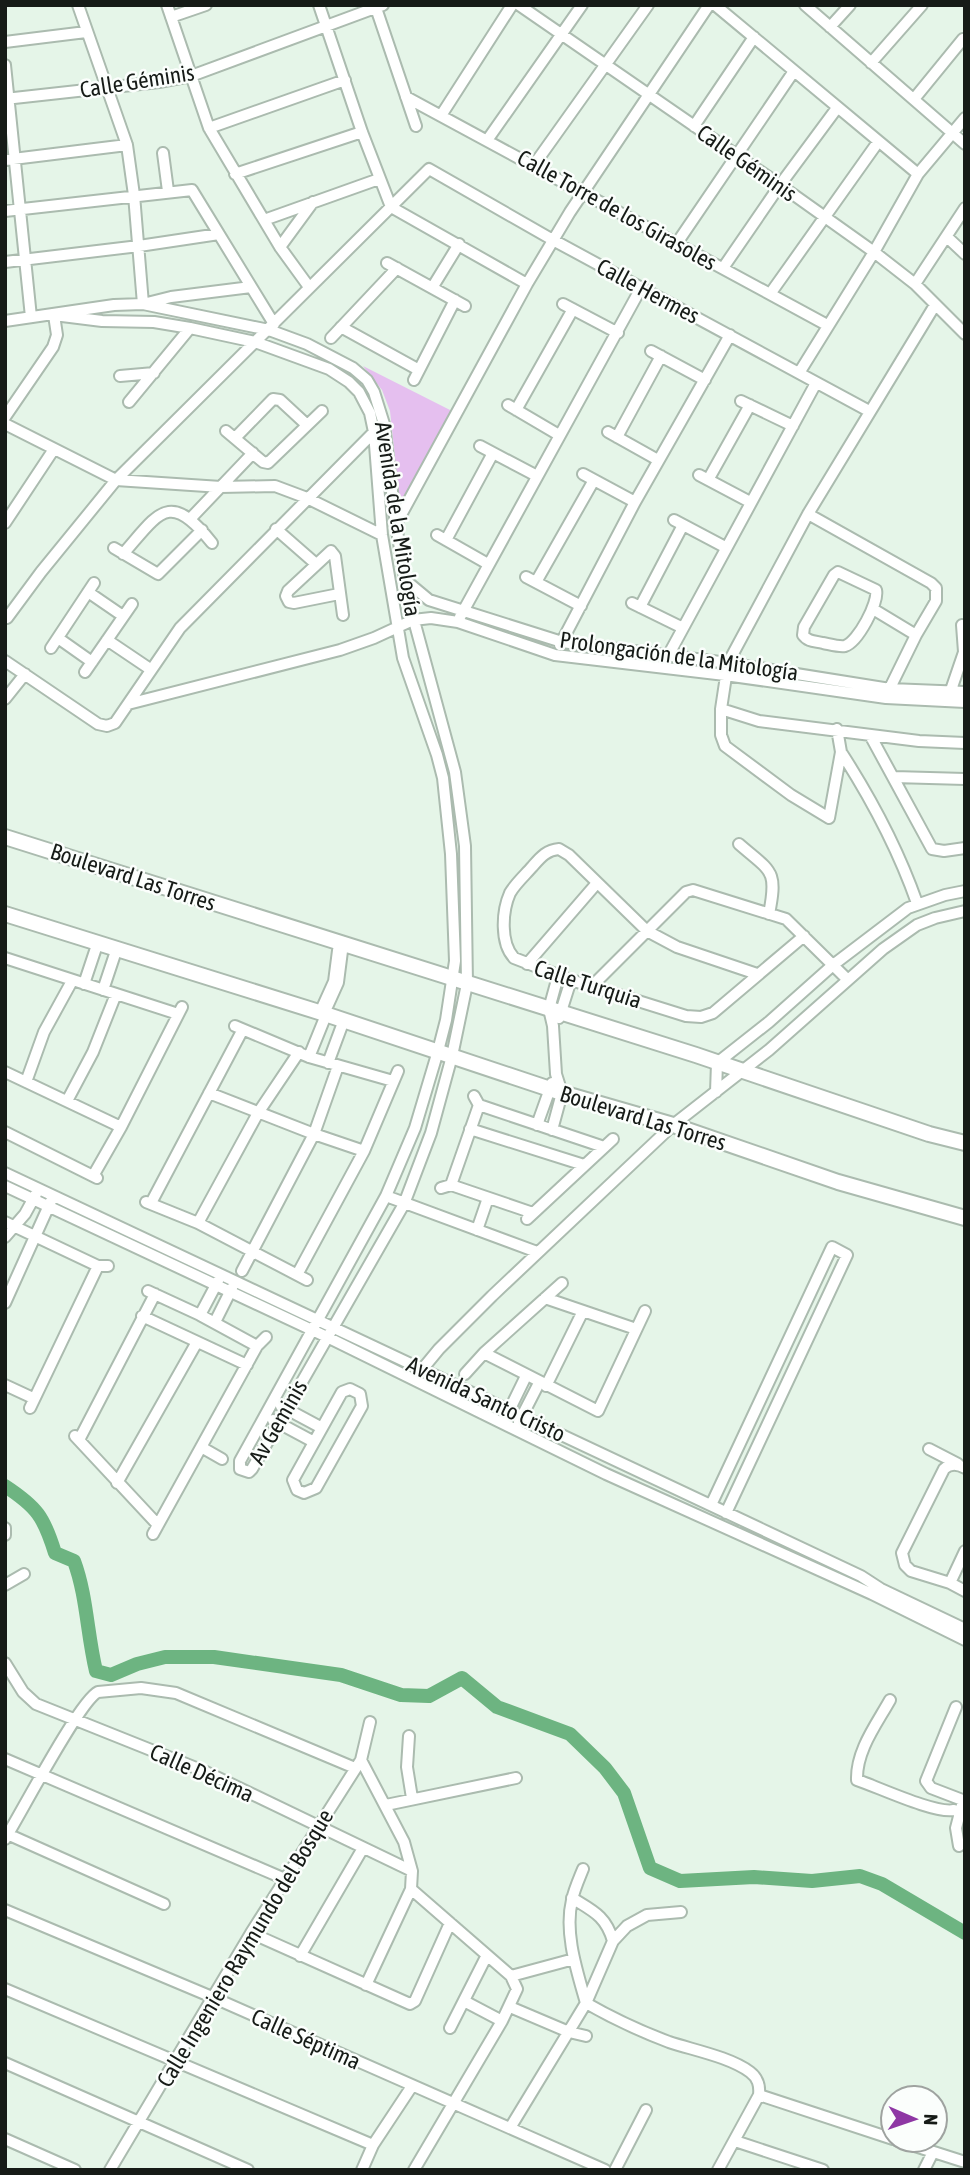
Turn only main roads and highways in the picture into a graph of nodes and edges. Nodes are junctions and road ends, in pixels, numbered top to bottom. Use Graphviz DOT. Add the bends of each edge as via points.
graph roads {
  1 [pos="5,837"];
  2 [pos="5,914"];
  3 [pos="341,943"];
  4 [pos="324,1014"];
  5 [pos="965,1143"];
  6 [pos="965,1218"];
  1 -- 3 [label="main road, Boulevard Las Torres"];
  2 -- 4 [label="main road, Boulevard Las Torres"];
  3 -- 4 [label="main road" via="336,982"];
  3 -- 5 [label="main road, Boulevard Las Torres" via="555,1016"];
  4 -- 6 [label="main road, Boulevard Las Torres" via="838,1182"];
}
